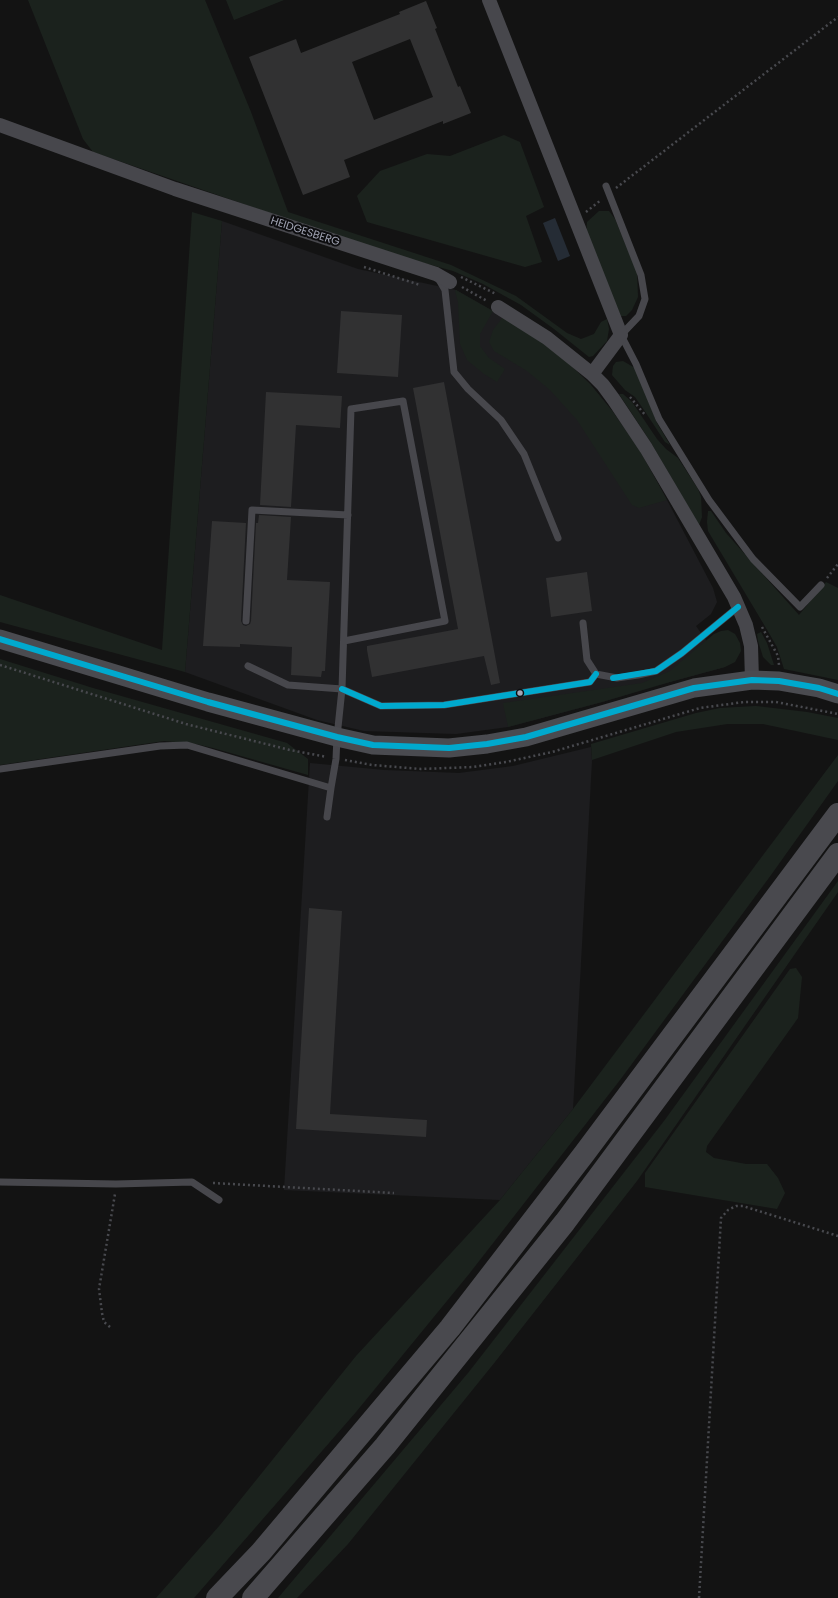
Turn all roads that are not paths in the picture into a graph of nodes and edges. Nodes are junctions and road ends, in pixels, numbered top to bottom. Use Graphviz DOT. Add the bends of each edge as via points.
graph roads {
  1 [pos="490,0"];
  2 [pos="0,124"];
  3 [pos="606,186"];
  4 [pos="436,274"];
  5 [pos="450,282"];
  6 [pos="498,306"];
  7 [pos="621,335"];
  8 [pos="592,374"];
  9 [pos="348,515"];
  10 [pos="558,538"];
  11 [pos="821,585"];
  12 [pos="738,607"];
  13 [pos="246,622"];
  14 [pos="583,623"];
  15 [pos="0,639"];
  16 [pos="344,641"];
  17 [pos="248,666"];
  18 [pos="596,674"];
  19 [pos="752,680"];
  20 [pos="342,689"];
  21 [pos="838,694"];
  22 [pos="337,737"];
  23 [pos="0,768"];
  24 [pos="331,788"];
  25 [pos="838,814"];
  26 [pos="328,817"];
  27 [pos="838,854"];
  28 [pos="0,1182"];
  29 [pos="219,1200"];
  30 [pos="217,1598"];
  31 [pos="253,1598"];
  1 -- 7 [label="street"];
  2 -- 4 [label="street, HEIDGESBERG" via="176,189"];
  3 -- 7 [label="lane" via="640,275 645,299 639,316"];
  4 -- 5 [label="street, HEIDGESBERG"];
  4 -- 10 [label="lane" via="445,290 454,372 501,420 524,454"];
  6 -- 8 [label="street" via="546,338"];
  7 -- 8 [label="street"];
  7 -- 11 [label="lane" via="659,419 709,500 753,559 800,607"];
  8 -- 12 [label="street" via="603,384 646,448"];
  9 -- 13 [label="lane" via="252,510"];
  9 -- 16 [label="lane"];
  9 -- 16 [label="lane" via="351,409 403,401 445,621"];
  12 -- 18 [label="lane" via="656,671 617,678"];
  12 -- 19 [label="street" via="751,646"];
  14 -- 18 [label="lane" via="587,660"];
  15 -- 22 [label="street" via="208,702"];
  16 -- 20 [label="lane"];
  17 -- 20 [label="lane" via="288,685"];
  18 -- 20 [label="lane" via="590,682 444,705 381,706"];
  19 -- 21 [label="street" via="780,681"];
  19 -- 22 [label="street" via="694,688 526,737 486,744 449,748 373,745"];
  20 -- 22 [label="lane"];
  22 -- 24 [label="lane"];
  23 -- 24 [label="lane" via="160,746 187,745"];
  24 -- 26 [label="lane"];
  25 -- 30 [label="highway" via="450,1328 261,1552"];
  27 -- 31 [label="highway" via="565,1222 385,1446"];
  28 -- 29 [label="lane" via="192,1182"];
}
